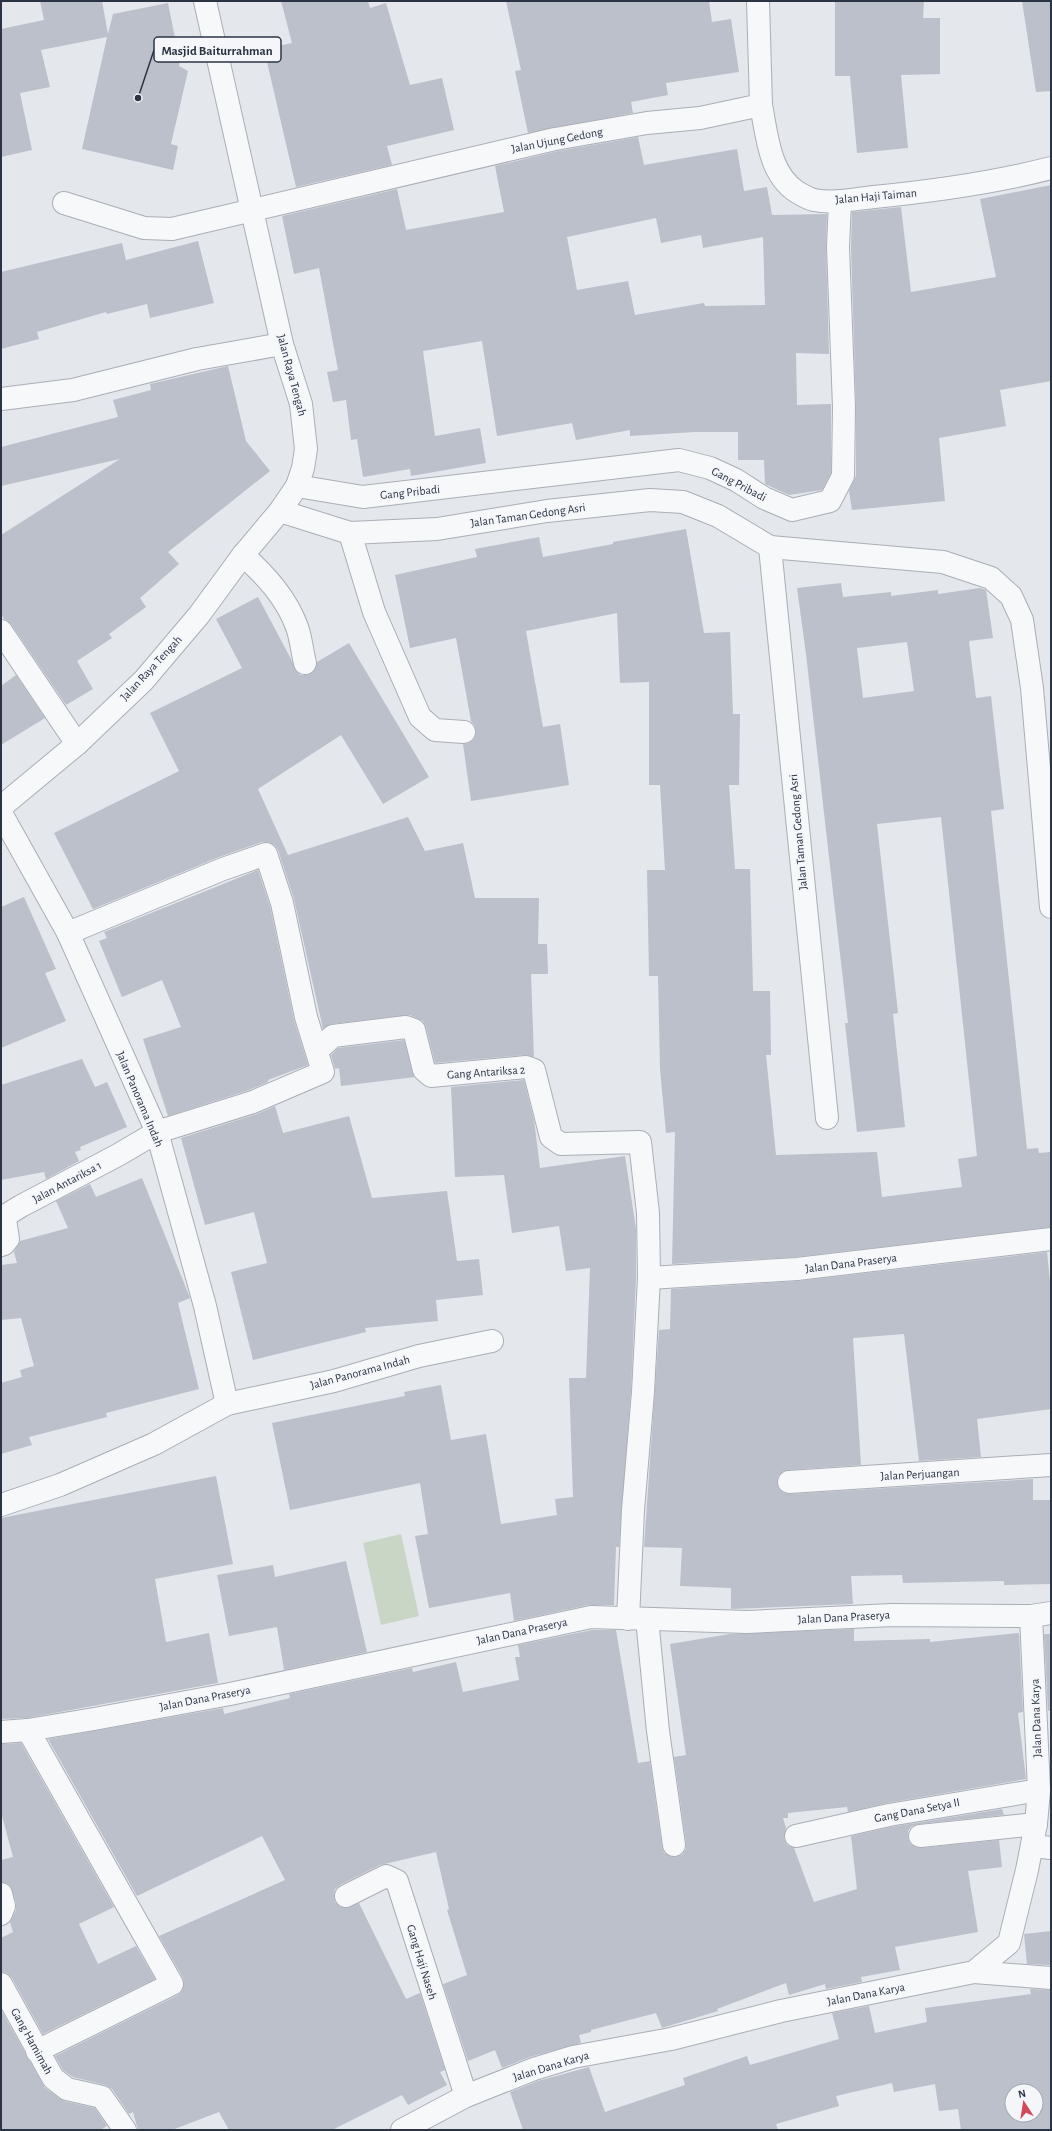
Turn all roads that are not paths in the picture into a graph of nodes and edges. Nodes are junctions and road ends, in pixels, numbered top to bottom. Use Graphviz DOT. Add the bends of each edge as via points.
graph roads {
  1 [pos="205,1"];
  2 [pos="758,1"];
  3 [pos="761,105"];
  4 [pos="1051,168"];
  5 [pos="840,201"];
  6 [pos="64,203"];
  7 [pos="254,211"];
  8 [pos="282,344"];
  9 [pos="1,399"];
  10 [pos="297,486"];
  11 [pos="280,511"];
  12 [pos="350,533"];
  13 [pos="770,547"];
  14 [pos="243,555"];
  15 [pos="1,631"];
  16 [pos="305,663"];
  17 [pos="464,732"];
  18 [pos="77,744"];
  19 [pos="1,807"];
  20 [pos="1,812"];
  21 [pos="1051,907"];
  22 [pos="68,933"];
  23 [pos="316,1047"];
  24 [pos="827,1118"];
  25 [pos="157,1132"];
  26 [pos="1051,1239"];
  27 [pos="1,1245"];
  28 [pos="650,1278"];
  29 [pos="492,1341"];
  30 [pos="228,1404"];
  31 [pos="1051,1466"];
  32 [pos="789,1482"];
  33 [pos="1,1505"];
  34 [pos="1041,1614"];
  35 [pos="637,1619"];
  36 [pos="28,1730"];
  37 [pos="1,1732"];
  38 [pos="1039,1790"];
  39 [pos="1036,1824"];
  40 [pos="796,1836"];
  41 [pos="920,1836"];
  42 [pos="674,1845"];
  43 [pos="1042,1847"];
  44 [pos="1,1894"];
  45 [pos="346,1896"];
  46 [pos="1,1914"];
  47 [pos="974,1972"];
  48 [pos="1051,1978"];
  49 [pos="1,1984"];
  50 [pos="37,2051"];
  51 [pos="466,2096"];
  52 [pos="125,2130"];
  53 [pos="402,2130"];
  1 -- 7 [label="street, Jalan Raya Tengah"];
  2 -- 3 [label="street"];
  3 -- 5 [label="street, Jalan Haji Taiman" via="770,151 779,174 797,192 814,200"];
  3 -- 7 [label="street, Jalan Ujung Gedong" via="700,118 647,123 555,138"];
  4 -- 5 [label="street, Jalan Haji Taiman" via="935,191"];
  5 -- 10 [label="street, Gang Pribadi" via="838,247 844,407 843,476 830,501 792,510 764,498 736,480 710,468 679,460 363,497"];
  6 -- 7 [label="street, Jalan Ujung Gedong" via="144,228 172,229"];
  7 -- 8 [label="street, Jalan Raya Tengah"];
  8 -- 9 [label="street" via="197,359 73,390"];
  8 -- 10 [label="street, Jalan Raya Tengah" via="301,404 305,427 306,449"];
  10 -- 11 [label="street, Jalan Raya Tengah"];
  11 -- 12 [label="street, Jalan Taman Gedong Asri"];
  11 -- 14 [label="street, Jalan Raya Tengah"];
  12 -- 13 [label="street, Jalan Taman Gedong Asri" via="437,529 547,511 650,500 683,502 718,516"];
  12 -- 17 [label="street" via="374,612 420,717 435,730"];
  13 -- 21 [label="street, Jalan Taman Gedong Asri" via="944,562 991,578 1011,596 1022,620 1032,688"];
  13 -- 24 [label="street, Jalan Taman Gedong Asri"];
  14 -- 16 [label="street" via="264,574 282,597 296,626"];
  14 -- 18 [label="street, Jalan Raya Tengah" via="199,615 144,680"];
  15 -- 18 [label="street"];
  18 -- 19 [label="street, Jalan Raya Tengah"];
  20 -- 22 [label="street, Jalan Panorama Indah"];
  22 -- 23 [label="street" via="223,869 266,854 282,903 306,1017"];
  22 -- 25 [label="street, Jalan Panorama Indah"];
  23 -- 25 [label="street" via="323,1072 253,1102"];
  23 -- 28 [label="street, Gang Antariksa 2" via="322,1046 333,1036 406,1027 414,1030 424,1070 432,1076 526,1067 534,1070 552,1137 561,1144 640,1142 648,1214"];
  25 -- 27 [label="street, Jalan Antariksa 1" via="8,1214 5,1219 8,1239"];
  25 -- 30 [label="street, Jalan Panorama Indah" via="205,1306"];
  26 -- 28 [label="street, Jalan Dana Praserya" via="798,1269"];
  28 -- 35 [label="street" via="633,1510"];
  29 -- 30 [label="street, Jalan Panorama Indah" via="419,1356 334,1381"];
  30 -- 33 [label="street, Jalan Panorama Indah" via="154,1444 60,1485"];
  31 -- 32 [label="street, Jalan Perjuangan"];
  34 -- 35 [label="street, Jalan Dana Praserya" via="892,1614 747,1622"];
  34 -- 38 [label="street, Jalan Dana Karya"];
  35 -- 36 [label="street, Jalan Dana Praserya" via="591,1617 230,1694"];
  35 -- 42 [label="street" via="658,1731"];
  36 -- 37 [label="street, Jalan Dana Praserya"];
  36 -- 50 [label="street" via="172,1984"];
  38 -- 39 [label="street, Jalan Dana Karya"];
  38 -- 40 [label="street, Gang Dana Setya II" via="889,1815"];
  39 -- 41 [label="street"];
  39 -- 43 [label="street, Jalan Dana Karya"];
  43 -- 47 [label="street, Jalan Dana Karya" via="1009,1943"];
  44 -- 46 [label="street" via="4,1906"];
  45 -- 51 [label="street, Gang Haji Naseh" via="386,1876 397,1881"];
  47 -- 48 [label="street"];
  47 -- 51 [label="street, Jalan Dana Karya" via="781,2011 671,2039 573,2057 534,2069"];
  49 -- 50 [label="street, Gang Hamimah"];
  50 -- 52 [label="street, Gang Hamimah" via="53,2078 67,2089 102,2097"];
  51 -- 53 [label="street, Jalan Dana Karya"];
}
